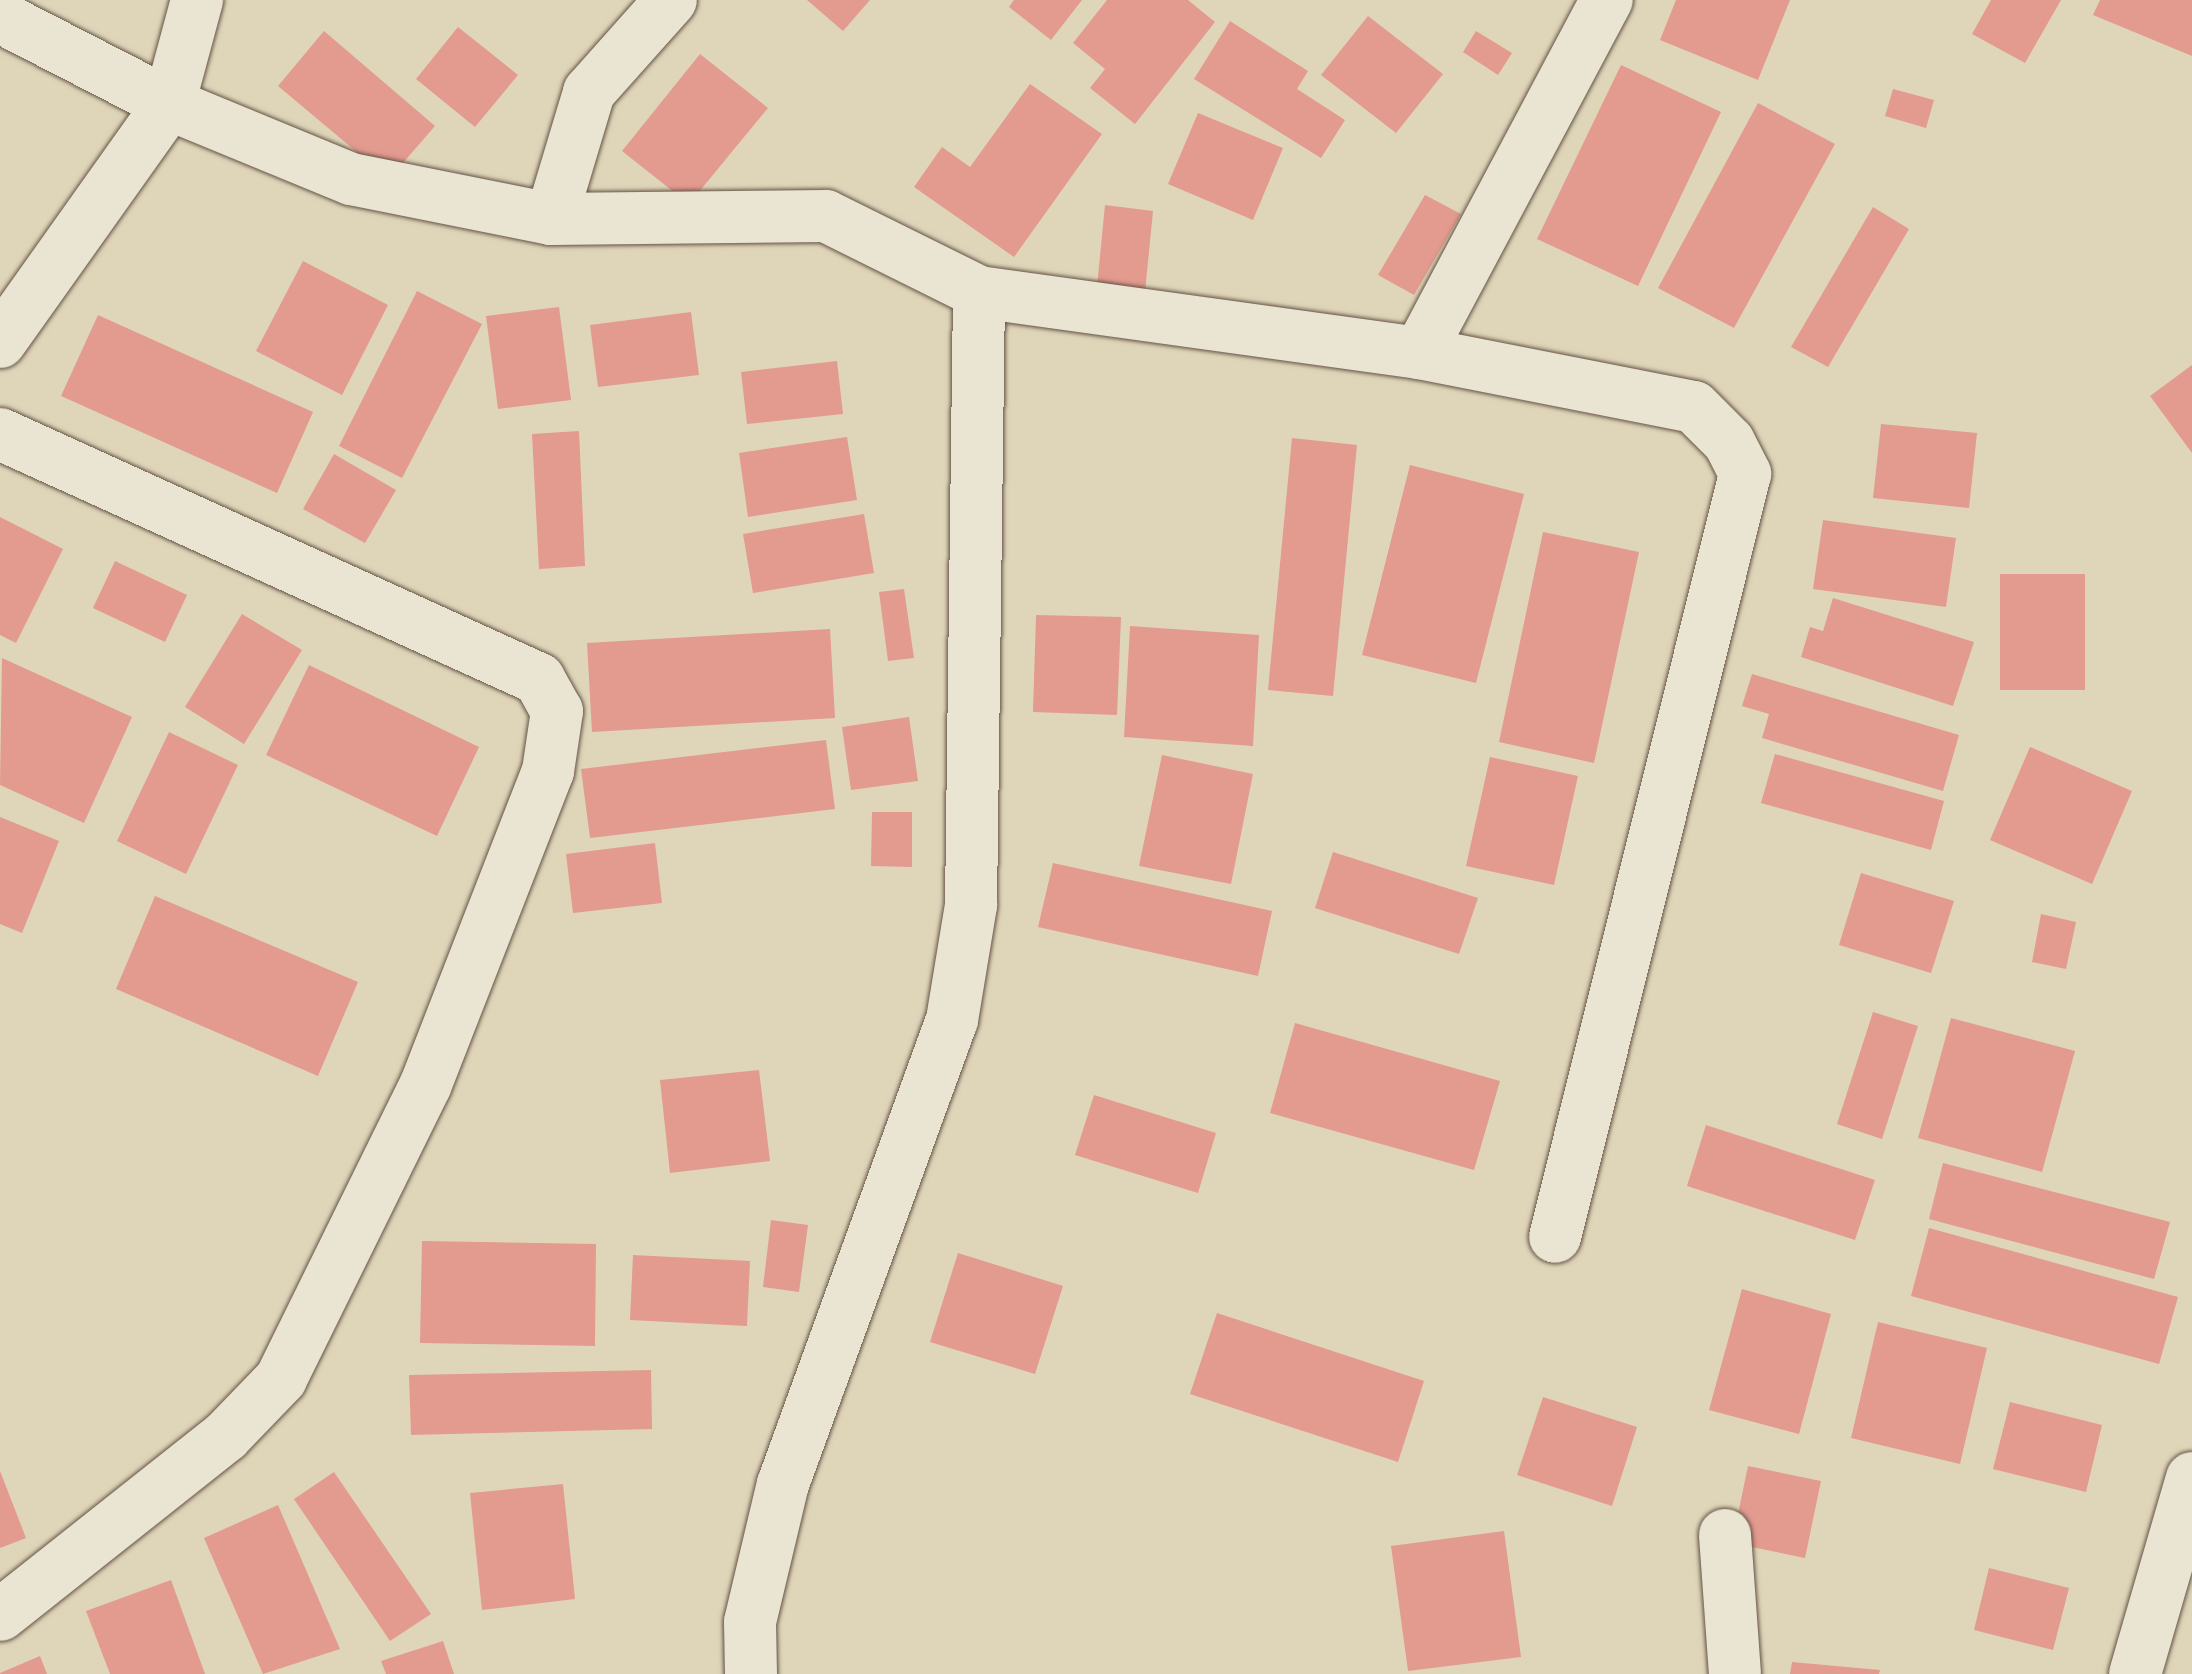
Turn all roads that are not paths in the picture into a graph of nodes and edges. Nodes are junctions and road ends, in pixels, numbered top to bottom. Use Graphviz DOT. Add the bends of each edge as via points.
graph roads {
  1 [pos="196,0"];
  2 [pos="672,0"];
  3 [pos="1607,0"];
  4 [pos="0,16"];
  5 [pos="169,104"];
  6 [pos="551,219"];
  7 [pos="980,292"];
  8 [pos="0,342"];
  9 [pos="1420,353"];
  10 [pos="0,434"];
  11 [pos="1555,1236"];
  12 [pos="2192,1478"];
  13 [pos="1726,1535"];
  14 [pos="0,1615"];
  15 [pos="751,1674"];
  16 [pos="1735,1674"];
  17 [pos="2135,1674"];
  1 -- 5 [label="street"];
  2 -- 6 [label="street" via="590,92"];
  3 -- 9 [label="street"];
  4 -- 5 [label="street"];
  5 -- 6 [label="street" via="352,179"];
  5 -- 8 [label="street"];
  6 -- 7 [label="street" via="826,216"];
  7 -- 9 [label="street"];
  7 -- 15 [label="street" via="972,906 952,1020 782,1484 750,1622"];
  9 -- 11 [label="street" via="1694,407 1729,442 1745,474"];
  10 -- 14 [label="street" via="539,679 557,711 548,771 424,1086 280,1379 226,1436"];
  12 -- 17 [label="street"];
  13 -- 16 [label="street"];
}
